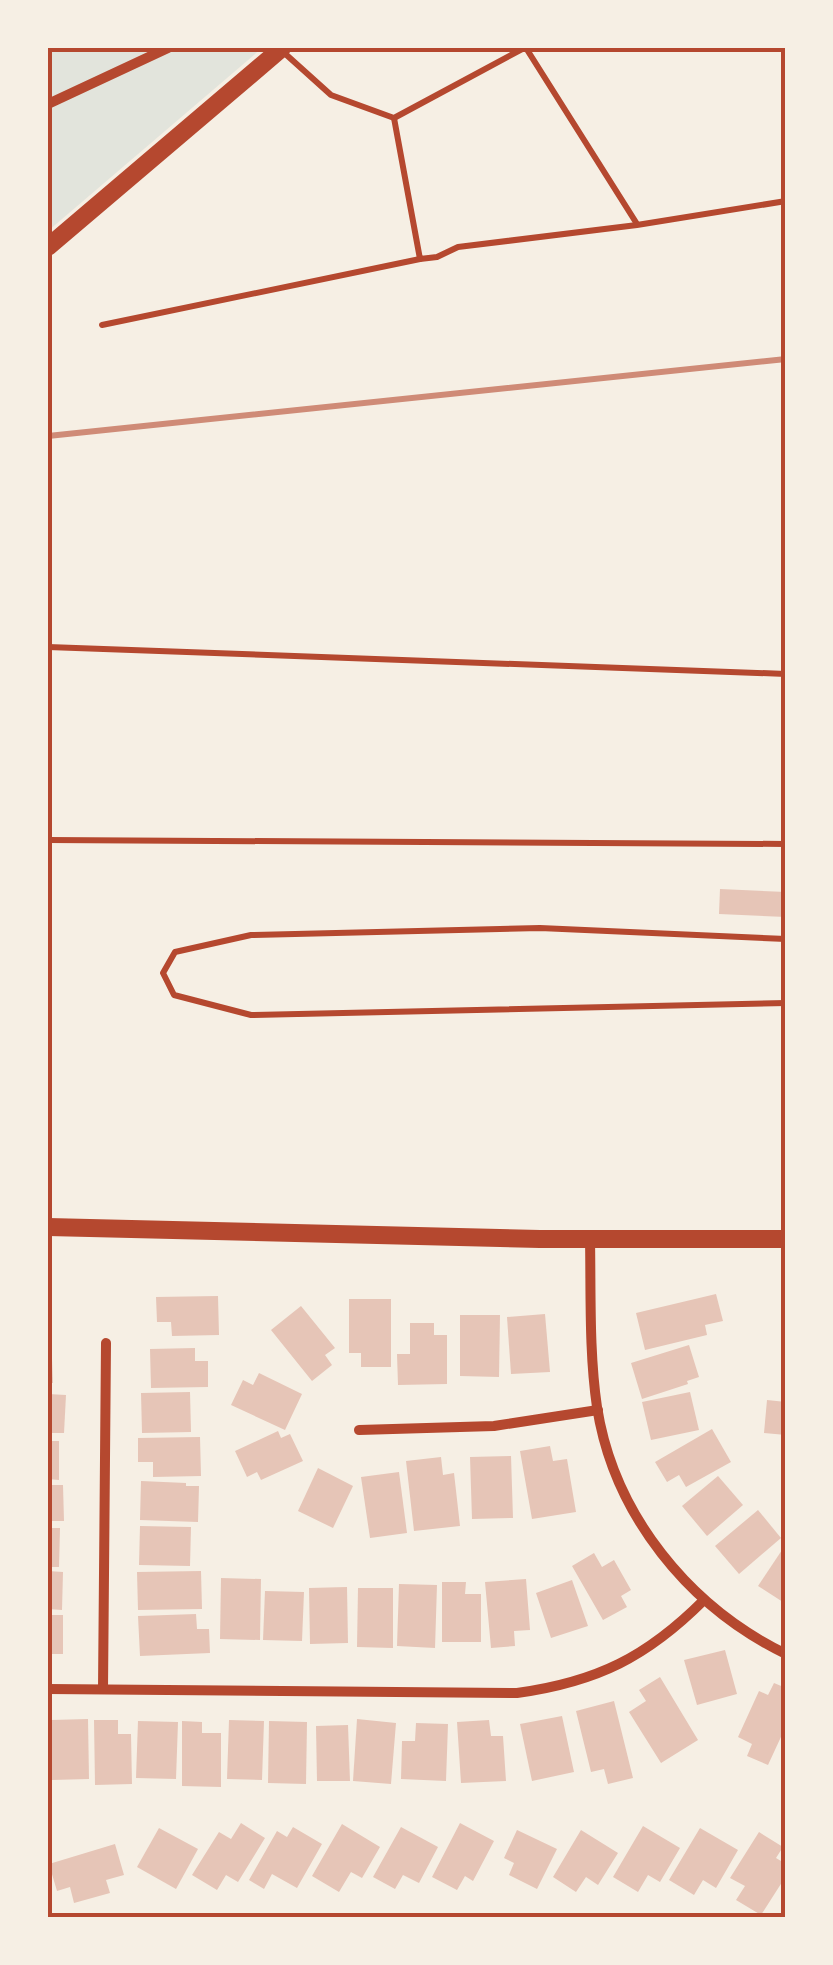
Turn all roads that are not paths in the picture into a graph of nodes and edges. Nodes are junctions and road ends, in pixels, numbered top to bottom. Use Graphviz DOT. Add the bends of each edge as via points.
graph roads {
  1 [pos="168,48"];
  2 [pos="281,48"];
  3 [pos="525,48"];
  4 [pos="48,104"];
  5 [pos="394,118"];
  6 [pos="786,201"];
  7 [pos="637,225"];
  8 [pos="48,247"];
  9 [pos="420,259"];
  10 [pos="102,325"];
  11 [pos="48,647"];
  12 [pos="786,674"];
  13 [pos="48,840"];
  14 [pos="786,844"];
  15 [pos="786,939"];
  16 [pos="786,1003"];
  17 [pos="48,1227"];
  18 [pos="590,1239"];
  19 [pos="786,1239"];
  20 [pos="106,1342"];
  21 [pos="598,1410"];
  22 [pos="359,1430"];
  23 [pos="704,1600"];
  24 [pos="786,1654"];
  25 [pos="48,1689"];
  26 [pos="103,1690"];
  1 -- 4 [label="street"];
  2 -- 5 [label="lane" via="330,95"];
  2 -- 8 [label="main road"];
  3 -- 5 [label="lane"];
  3 -- 7 [label="lane"];
  5 -- 9 [label="lane"];
  6 -- 7 [label="lane"];
  7 -- 9 [label="lane" via="458,247"];
  9 -- 10 [label="lane"];
  11 -- 12 [label="lane"];
  13 -- 14 [label="lane"];
  15 -- 16 [label="lane" via="540,928 251,935 176,952 163,973 174,995 251,1015"];
  17 -- 18 [label="main road"];
  18 -- 19 [label="main road"];
  18 -- 21 [label="street"];
  20 -- 26 [label="street"];
  21 -- 22 [label="street" via="494,1426"];
  21 -- 23 [label="street" via="633,1510"];
  23 -- 24 [label="street"];
  23 -- 26 [label="street" via="642,1653 554,1688"];
  25 -- 26 [label="street"];
}
